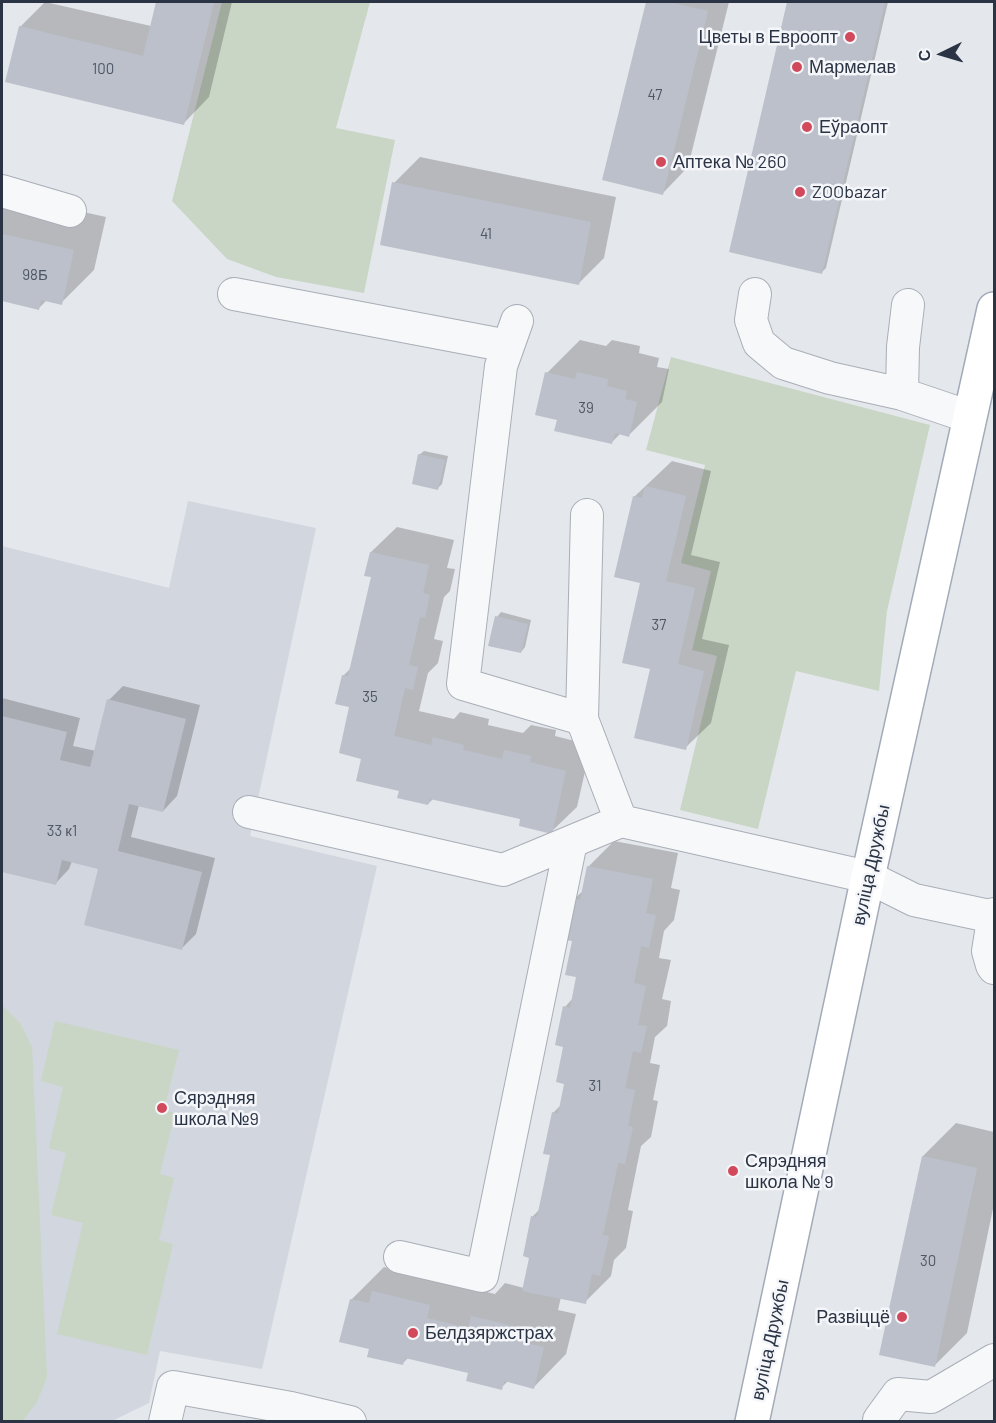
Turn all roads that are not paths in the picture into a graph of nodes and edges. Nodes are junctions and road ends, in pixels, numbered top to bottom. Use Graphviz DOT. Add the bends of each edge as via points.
graph roads {
  1 [pos="2,191"];
  2 [pos="70,212"];
  3 [pos="234,294"];
  4 [pos="755,294"];
  5 [pos="908,305"];
  6 [pos="994,309"];
  7 [pos="903,394"];
  8 [pos="970,417"];
  9 [pos="587,515"];
  10 [pos="582,719"];
  11 [pos="249,812"];
  12 [pos="621,821"];
  13 [pos="571,842"];
  14 [pos="868,877"];
  15 [pos="994,915"];
  16 [pos="994,968"];
  17 [pos="399,1257"];
  18 [pos="994,1360"];
  19 [pos="879,1420"];
  20 [pos="165,1422"];
  21 [pos="350,1422"];
  22 [pos="753,1422"];
  1 -- 2 [label="street"];
  3 -- 10 [label="street" via="512,334 501,366 463,684"];
  4 -- 7 [label="street" via="751,320 759,343 783,363"];
  5 -- 7 [label="street"];
  6 -- 8 [label="main road, вуліца Дружбы"];
  7 -- 8 [label="street"];
  8 -- 14 [label="main road, вуліца Дружбы"];
  9 -- 10 [label="street"];
  10 -- 12 [label="street"];
  11 -- 13 [label="street" via="503,870"];
  12 -- 13 [label="street"];
  12 -- 14 [label="street"];
  13 -- 17 [label="street" via="482,1276"];
  14 -- 15 [label="street" via="914,900"];
  14 -- 22 [label="main road, вуліца Дружбы"];
  15 -- 16 [label="street" via="988,951"];
  18 -- 19 [label="street" via="931,1397 898,1394"];
  20 -- 21 [label="street" via="173,1387"];
}
